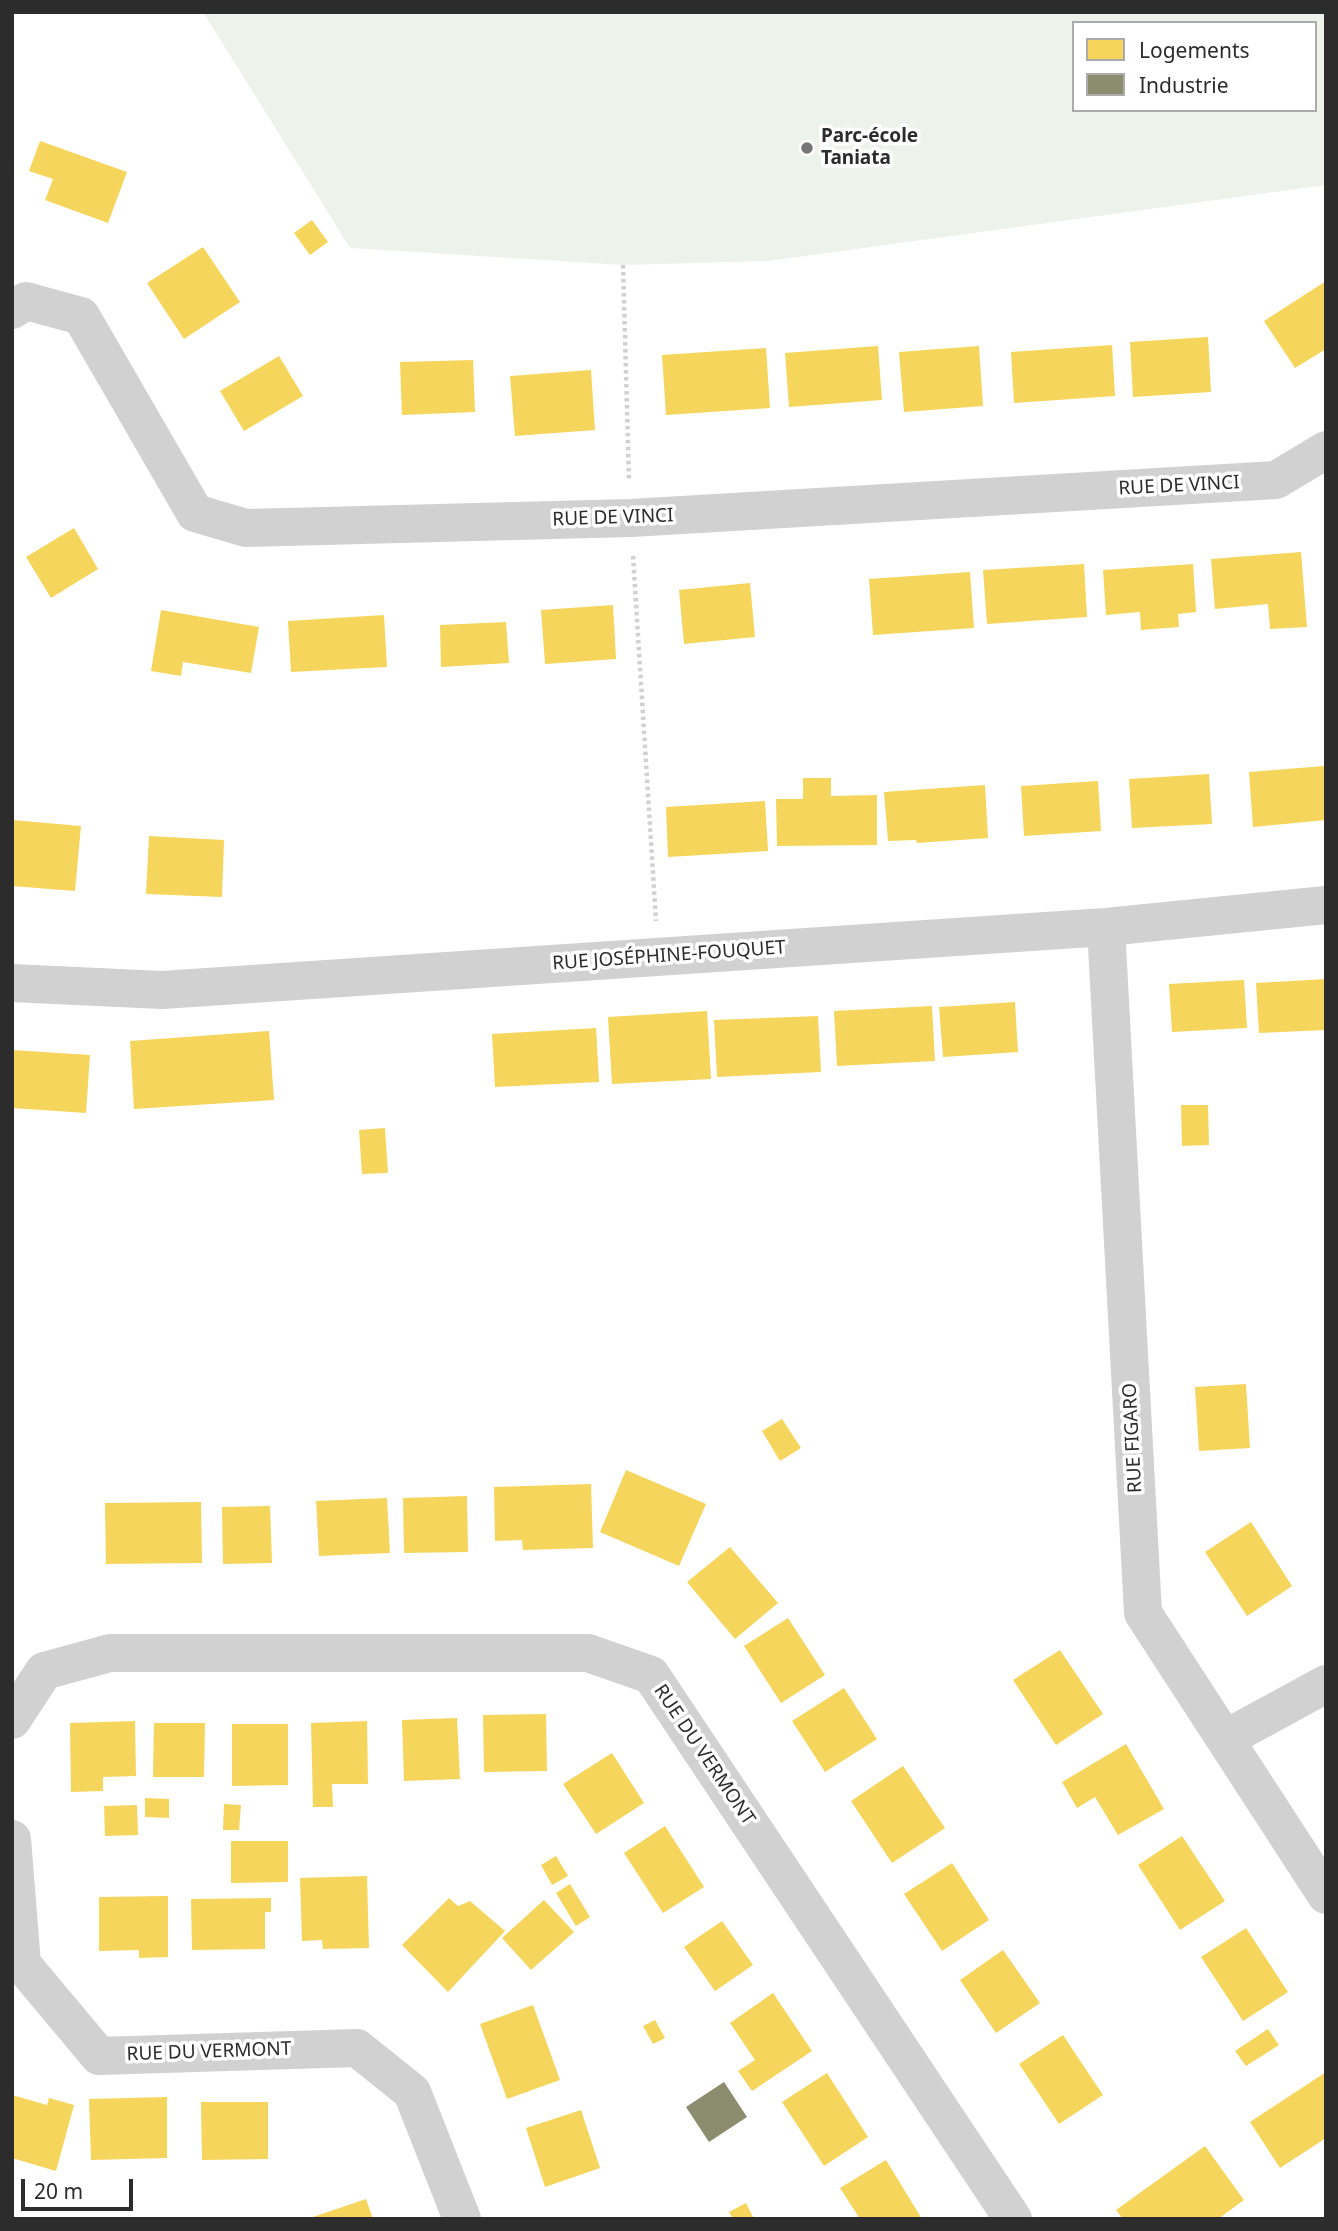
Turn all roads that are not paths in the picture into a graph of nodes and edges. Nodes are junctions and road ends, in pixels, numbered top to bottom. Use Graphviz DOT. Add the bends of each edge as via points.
graph roads {
  1 [pos="12,310"];
  2 [pos="1326,450"];
  3 [pos="1326,905"];
  4 [pos="1106,927"];
  5 [pos="12,983"];
  6 [pos="1326,1684"];
  7 [pos="12,1720"];
  8 [pos="1225,1739"];
  9 [pos="12,1839"];
  10 [pos="1326,1895"];
  11 [pos="462,2219"];
  12 [pos="1013,2219"];
  1 -- 2 [label="street, RUE DE VINCI" via="26,301 81,316 195,513 246,528 631,519 1276,480"];
  3 -- 4 [label="street, RUE JOSÉPHINE-FOUQUET"];
  4 -- 5 [label="street, RUE JOSÉPHINE-FOUQUET" via="162,990"];
  4 -- 8 [label="street, RUE FIGARO" via="1143,1612"];
  6 -- 8 [label="street"];
  7 -- 12 [label="street, RUE DU VERMONT" via="44,1671 110,1653 588,1653 651,1675"];
  8 -- 10 [label="street, RUE FIGARO"];
  9 -- 11 [label="street, RUE DU VERMONT" via="22,1964 99,2056 356,2048 412,2092"];
}
